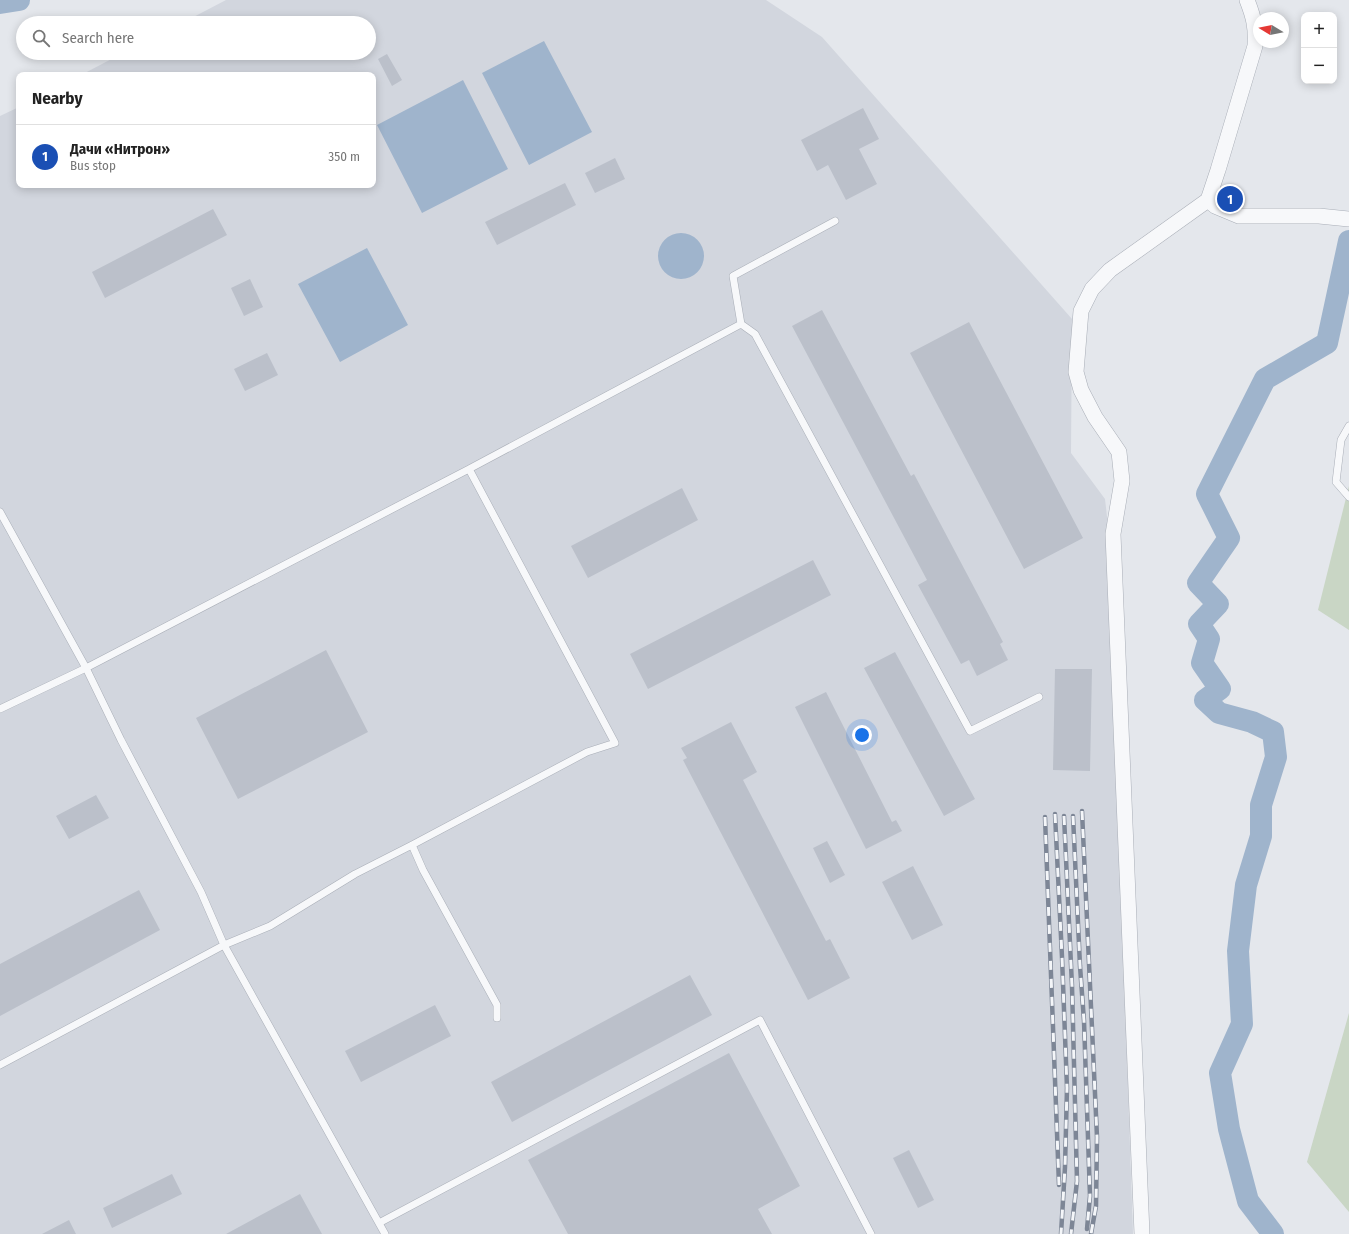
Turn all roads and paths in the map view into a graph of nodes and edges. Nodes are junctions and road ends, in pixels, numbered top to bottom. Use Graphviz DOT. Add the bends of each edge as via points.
graph roads {
  1 [pos="1247,0"];
  2 [pos="1208,200"];
  3 [pos="1349,219"];
  4 [pos="835,221"];
  5 [pos="741,324"];
  6 [pos="1349,426"];
  7 [pos="469,469"];
  8 [pos="1349,497"];
  9 [pos="0,512"];
  10 [pos="86,668"];
  11 [pos="1039,698"];
  12 [pos="0,709"];
  13 [pos="412,845"];
  14 [pos="224,945"];
  15 [pos="497,1018"];
  16 [pos="0,1065"];
  17 [pos="379,1223"];
  18 [pos="385,1234"];
  19 [pos="871,1234"];
  20 [pos="1142,1234"];
  1 -- 2 [label="street" via="1256,28 1255,46"];
  2 -- 3 [label="street" via="1215,206 1240,216 1319,216"];
  2 -- 20 [label="street" via="1110,270 1092,289 1081,311 1076,372 1081,390 1119,452 1122,481 1114,534"];
  4 -- 5 [label="lane" via="733,276"];
  5 -- 7 [label="lane"];
  5 -- 11 [label="lane" via="755,334 970,731"];
  6 -- 8 [label="lane" via="1341,440 1336,482"];
  7 -- 10 [label="lane"];
  7 -- 13 [label="lane" via="615,744 587,752"];
  9 -- 10 [label="lane"];
  10 -- 12 [label="lane"];
  10 -- 14 [label="lane" via="201,892"];
  13 -- 14 [label="lane" via="355,874 270,926"];
  13 -- 15 [label="lane" via="423,870 497,1005"];
  14 -- 16 [label="lane"];
  14 -- 17 [label="lane"];
  17 -- 18 [label="lane"];
  17 -- 19 [label="lane" via="760,1020"];
}
